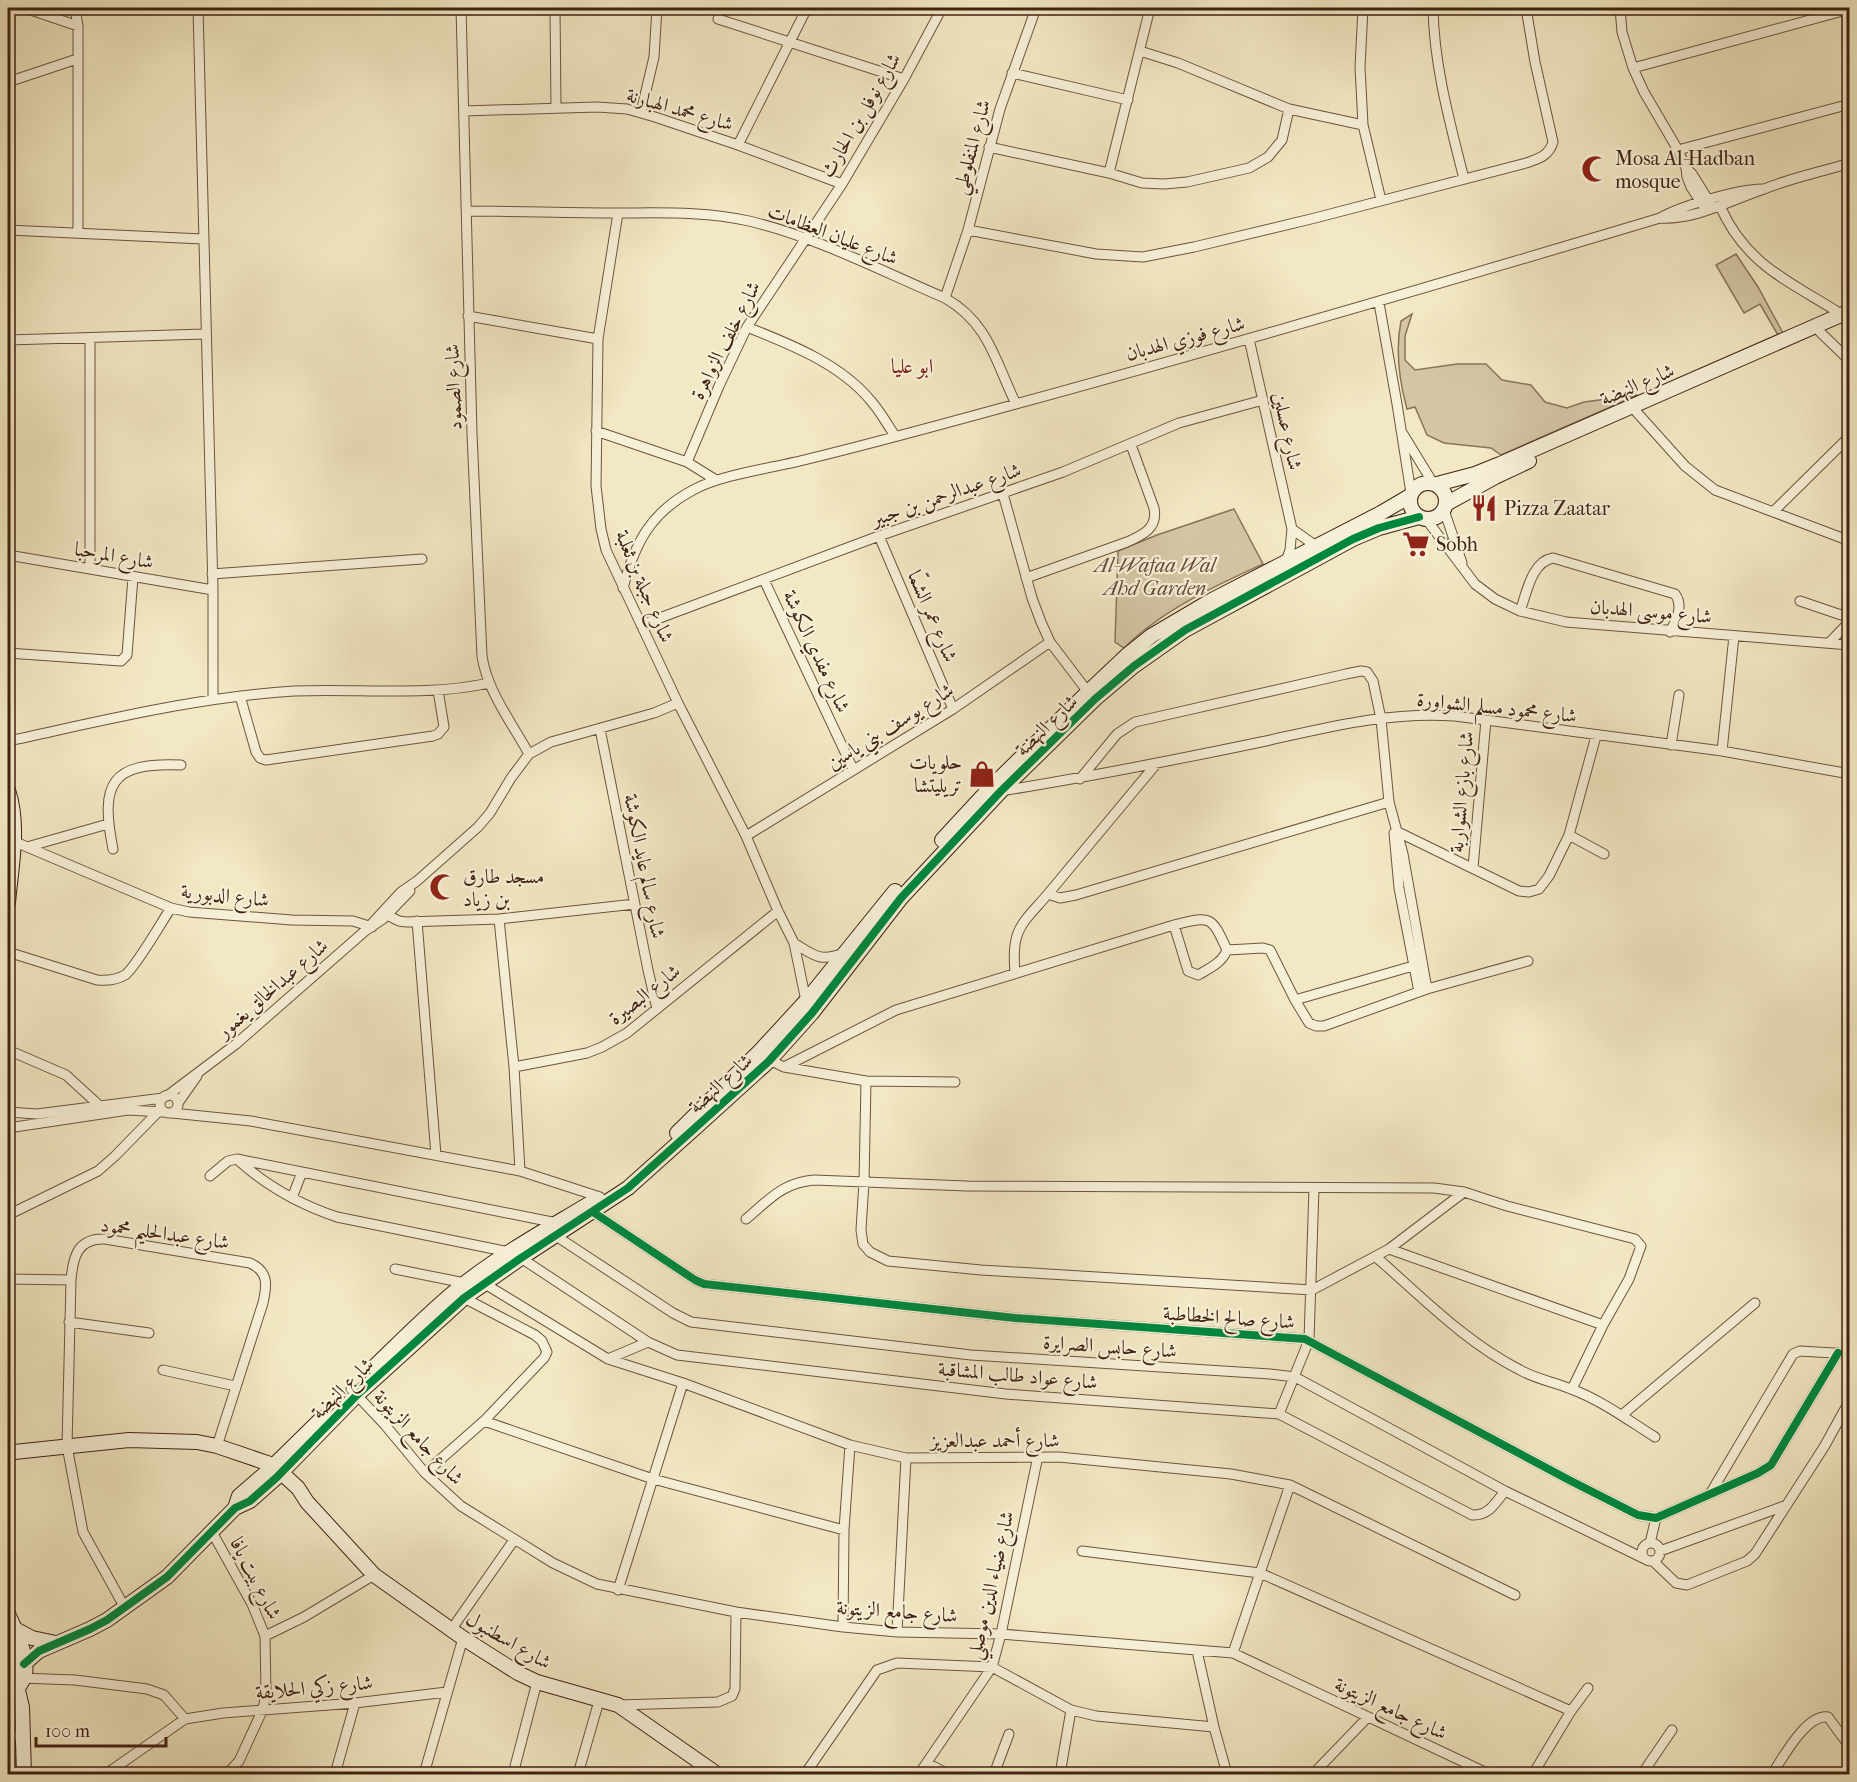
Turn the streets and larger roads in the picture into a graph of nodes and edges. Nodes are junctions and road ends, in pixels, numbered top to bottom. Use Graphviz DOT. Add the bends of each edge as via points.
graph roads {
  1 [pos="25,8"];
  2 [pos="75,8"];
  3 [pos="198,8"];
  4 [pos="461,8"];
  5 [pos="555,8"];
  6 [pos="657,8"];
  7 [pos="807,8"];
  8 [pos="942,8"];
  9 [pos="1036,8"];
  10 [pos="1150,8"];
  11 [pos="1363,8"];
  12 [pos="1433,8"];
  13 [pos="1526,8"];
  14 [pos="1620,8"];
  15 [pos="1850,9"];
  16 [pos="718,18"];
  17 [pos="78,26"];
  18 [pos="791,41"];
  19 [pos="1140,51"];
  20 [pos="77,59"];
  21 [pos="1633,68"];
  22 [pos="1012,73"];
  23 [pos="904,79"];
  24 [pos="8,82"];
  25 [pos="1128,100"];
  26 [pos="1850,104"];
  27 [pos="556,108"];
  28 [pos="1289,109"];
  29 [pos="464,111"];
  30 [pos="641,112"];
  31 [pos="1363,125"];
  32 [pos="738,145"];
  33 [pos="989,147"];
  34 [pos="1678,150"];
  35 [pos="1848,164"];
  36 [pos="1686,168"];
  37 [pos="1109,173"];
  38 [pos="1850,176"];
  39 [pos="1464,179"];
  40 [pos="842,184"];
  41 [pos="1691,187"];
  42 [pos="1381,200"];
  43 [pos="1710,205"];
  44 [pos="1685,206"];
  45 [pos="467,211"];
  46 [pos="618,213"];
  47 [pos="1660,218"];
  48 [pos="8,230"];
  49 [pos="968,230"];
  50 [pos="78,233"];
  51 [pos="805,238"];
  52 [pos="203,239"];
  53 [pos="945,298"];
  54 [pos="1379,303"];
  55 [pos="1847,315"];
  56 [pos="468,316"];
  57 [pos="747,327"];
  58 [pos="1820,332"];
  59 [pos="205,334"];
  60 [pos="90,338"];
  61 [pos="598,339"];
  62 [pos="1249,339"];
  63 [pos="8,340"];
  64 [pos="1850,361"];
  65 [pos="1263,400"];
  66 [pos="1016,404"];
  67 [pos="1636,411"];
  68 [pos="1401,430"];
  69 [pos="596,431"];
  70 [pos="895,436"];
  71 [pos="1850,436"];
  72 [pos="1131,445"];
  73 [pos="687,462"];
  74 [pos="716,480"];
  75 [pos="1435,484"];
  76 [pos="1003,494"];
  77 [pos="1410,495"];
  78 [pos="1445,507"];
  79 [pos="1773,512"];
  80 [pos="1423,518"];
  81 [pos="1292,529"];
  82 [pos="879,536"];
  83 [pos="1850,541"];
  84 [pos="1316,546"];
  85 [pos="8,555"];
  86 [pos="422,559"];
  87 [pos="1286,561"];
  88 [pos="90,568"];
  89 [pos="1465,571"];
  90 [pos="212,574"];
  91 [pos="133,577"];
  92 [pos="1026,578"];
  93 [pos="764,580"];
  94 [pos="622,588"];
  95 [pos="213,590"];
  96 [pos="1800,600"];
  97 [pos="1520,611"];
  98 [pos="1850,619"];
  99 [pos="641,625"];
  100 [pos="1670,632"];
  101 [pos="1734,636"];
  102 [pos="1050,642"];
  103 [pos="1829,643"];
  104 [pos="1850,645"];
  105 [pos="8,653"];
  106 [pos="489,683"];
  107 [pos="438,690"];
  108 [pos="1088,692"];
  109 [pos="1679,695"];
  110 [pos="240,696"];
  111 [pos="213,699"];
  112 [pos="678,703"];
  113 [pos="953,710"];
  114 [pos="1381,719"];
  115 [pos="1486,720"];
  116 [pos="600,729"];
  117 [pos="1596,735"];
  118 [pos="8,741"];
  119 [pos="1671,746"];
  120 [pos="1722,751"];
  121 [pos="529,754"];
  122 [pos="1158,763"];
  123 [pos="181,765"];
  124 [pos="853,770"];
  125 [pos="1850,774"];
  126 [pos="1080,778"];
  127 [pos="8,790"];
  128 [pos="1001,791"];
  129 [pos="1389,802"];
  130 [pos="1393,818"];
  131 [pos="108,824"];
  132 [pos="1398,832"];
  133 [pos="1569,835"];
  134 [pos="746,836"];
  135 [pos="13,841"];
  136 [pos="27,847"];
  137 [pos="113,849"];
  138 [pos="1604,854"];
  139 [pos="1473,868"];
  140 [pos="1403,887"];
  141 [pos="1048,894"];
  142 [pos="8,903"];
  143 [pos="635,904"];
  144 [pos="1406,904"];
  145 [pos="392,906"];
  146 [pos="171,908"];
  147 [pos="778,911"];
  148 [pos="384,914"];
  149 [pos="499,919"];
  150 [pos="416,921"];
  151 [pos="1174,925"];
  152 [pos="369,928"];
  153 [pos="794,944"];
  154 [pos="1227,950"];
  155 [pos="8,952"];
  156 [pos="844,953"];
  157 [pos="1528,961"];
  158 [pos="1413,966"];
  159 [pos="1015,973"];
  160 [pos="1423,990"];
  161 [pos="1295,1000"];
  162 [pos="806,1001"];
  163 [pos="657,1009"];
  164 [pos="8,1050"];
  165 [pos="764,1056"];
  166 [pos="514,1067"];
  167 [pos="784,1067"];
  168 [pos="200,1072"];
  169 [pos="866,1081"];
  170 [pos="955,1082"];
  171 [pos="165,1097"];
  172 [pos="101,1107"];
  173 [pos="170,1109"];
  174 [pos="8,1112"];
  175 [pos="8,1128"];
  176 [pos="436,1155"];
  177 [pos="237,1159"];
  178 [pos="520,1171"];
  179 [pos="302,1172"];
  180 [pos="210,1176"];
  181 [pos="864,1182"];
  182 [pos="1314,1188"];
  183 [pos="1464,1192"];
  184 [pos="600,1197"];
  185 [pos="292,1198"];
  186 [pos="593,1212"];
  187 [pos="8,1215"];
  188 [pos="746,1219"];
  189 [pos="556,1229"];
  190 [pos="1389,1248"];
  191 [pos="515,1255"];
  192 [pos="1376,1257"];
  193 [pos="395,1269"];
  194 [pos="8,1279"];
  195 [pos="71,1280"];
  196 [pos="465,1283"];
  197 [pos="485,1284"];
  198 [pos="1312,1290"];
  199 [pos="464,1298"];
  200 [pos="1755,1303"];
  201 [pos="69,1322"];
  202 [pos="1602,1324"];
  203 [pos="149,1333"];
  204 [pos="1309,1340"];
  205 [pos="648,1342"];
  206 [pos="1838,1353"];
  207 [pos="1850,1354"];
  208 [pos="608,1359"];
  209 [pos="163,1370"];
  210 [pos="1295,1377"];
  211 [pos="683,1383"];
  212 [pos="236,1386"];
  213 [pos="1572,1389"];
  214 [pos="354,1392"];
  215 [pos="1850,1400"];
  216 [pos="1279,1414"];
  217 [pos="1622,1415"];
  218 [pos="484,1421"];
  219 [pos="1655,1437"];
  220 [pos="850,1445"];
  221 [pos="67,1446"];
  222 [pos="217,1446"];
  223 [pos="10,1453"];
  224 [pos="1038,1456"];
  225 [pos="906,1458"];
  226 [pos="272,1470"];
  227 [pos="425,1473"];
  228 [pos="653,1479"];
  229 [pos="1290,1485"];
  230 [pos="1505,1491"];
  231 [pos="1710,1494"];
  232 [pos="1787,1505"];
  233 [pos="1656,1518"];
  234 [pos="844,1530"];
  235 [pos="212,1532"];
  236 [pos="514,1540"];
  237 [pos="1650,1543"];
  238 [pos="1082,1551"];
  239 [pos="1660,1551"];
  240 [pos="1649,1560"];
  241 [pos="1260,1573"];
  242 [pos="374,1575"];
  243 [pos="618,1590"];
  244 [pos="1515,1595"];
  245 [pos="125,1608"];
  246 [pos="736,1612"];
  247 [pos="8,1614"];
  248 [pos="843,1627"];
  249 [pos="15,1629"];
  250 [pos="897,1632"];
  251 [pos="457,1634"];
  252 [pos="1001,1634"];
  253 [pos="266,1636"];
  254 [pos="56,1643"];
  255 [pos="8,1648"];
  256 [pos="1197,1651"];
  257 [pos="1233,1653"];
  258 [pos="992,1666"];
  259 [pos="17,1674"];
  260 [pos="537,1682"];
  261 [pos="1588,1688"];
  262 [pos="447,1692"];
  263 [pos="599,1701"];
  264 [pos="355,1703"];
  265 [pos="618,1705"];
  266 [pos="263,1710"];
  267 [pos="1071,1710"];
  268 [pos="1571,1712"];
  269 [pos="1367,1718"];
  270 [pos="185,1719"];
  271 [pos="1214,1728"];
  272 [pos="1672,1730"];
  273 [pos="23,1734"];
  274 [pos="1009,1734"];
  275 [pos="8,1737"];
  276 [pos="1850,1747"];
  277 [pos="927,1763"];
  278 [pos="24,1774"];
  279 [pos="106,1774"];
  280 [pos="227,1774"];
  281 [pos="336,1774"];
  282 [pos="424,1774"];
  283 [pos="513,1774"];
  284 [pos="578,1774"];
  285 [pos="717,1774"];
  286 [pos="806,1774"];
  287 [pos="919,1774"];
  288 [pos="948,1774"];
  289 [pos="994,1774"];
  290 [pos="1060,1774"];
  291 [pos="1227,1774"];
  292 [pos="1313,1774"];
  293 [pos="1489,1774"];
  294 [pos="1533,1774"];
  295 [pos="1642,1774"];
  296 [pos="1772,1774"];
  1 -- 17 [label="street"];
  2 -- 17 [label="street"];
  3 -- 52 [label="street"];
  4 -- 29 [label="street, شارع الصمود"];
  5 -- 27 [label="street"];
  6 -- 30 [label="street" via="654,57"];
  7 -- 18 [label="street"];
  8 -- 23 [label="street, شارع نوفل بن الحارث"];
  9 -- 22 [label="street, شارع المنفلوطي"];
  10 -- 19 [label="street"];
  11 -- 31 [label="street"];
  12 -- 39 [label="street" via="1446,110"];
  13 -- 39 [label="street" via="1552,135 1551,149 1541,158"];
  14 -- 21 [label="street" via="1622,32"];
  15 -- 21 [label="street"];
  16 -- 18 [label="street"];
  17 -- 20 [label="street"];
  18 -- 23 [label="street"];
  18 -- 32 [label="street"];
  19 -- 25 [label="street"];
  19 -- 28 [label="street"];
  20 -- 24 [label="street"];
  20 -- 50 [label="street"];
  21 -- 34 [label="street"];
  22 -- 25 [label="street"];
  22 -- 33 [label="street, شارع المنفلوطي"];
  23 -- 40 [label="street, شارع نوفل بن الحارث"];
  25 -- 37 [label="street"];
  26 -- 34 [label="street"];
  27 -- 29 [label="street, شارع محمد الهبارنة"];
  27 -- 30 [label="street, شارع محمد الهبارنة"];
  28 -- 31 [label="street"];
  28 -- 37 [label="street" via="1282,141 1275,152 1249,168 1164,184 1142,183"];
  29 -- 45 [label="street, شارع الصمود"];
  30 -- 32 [label="street, شارع محمد الهبارنة"];
  31 -- 42 [label="street"];
  32 -- 40 [label="street, شارع محمد الهبارنة"];
  33 -- 37 [label="street"];
  33 -- 49 [label="street, شارع المنفلوطي"];
  34 -- 36 [label="street"];
  35 -- 38 [label="street"];
  35 -- 43 [label="street, شارع فوزي الهدبان" via="1750,189"];
  36 -- 41 [label="street"];
  36 -- 43 [label="street"];
  39 -- 42 [label="street"];
  40 -- 51 [label="street, شارع نوفل بن الحارث"];
  41 -- 43 [label="street"];
  41 -- 44 [label="street" via="1692,194"];
  42 -- 49 [label="street" via="1143,257 1096,254"];
  43 -- 44 [label="street, شارع فوزي الهدبان"];
  43 -- 47 [label="street, شارع فوزي الهدبان" via="1672,218"];
  43 -- 55 [label="street" via="1757,260"];
  44 -- 47 [label="street, شارع فوزي الهدبان"];
  45 -- 46 [label="street, شارع عليان العظامات"];
  45 -- 56 [label="street, شارع الصمود"];
  46 -- 51 [label="street, شارع عليان العظامات" via="725,217"];
  46 -- 61 [label="street, شارع جبلة بن ثعلبة"];
  47 -- 54 [label="street, شارع فوزي الهدبان"];
  48 -- 50 [label="street"];
  49 -- 53 [label="street, شارع المنفلوطي"];
  50 -- 52 [label="street"];
  51 -- 53 [label="street, شارع عليان العظامات"];
  51 -- 57 [label="street, شارع خلف الزواهرة"];
  52 -- 59 [label="street"];
  53 -- 66 [label="street, شارع عليان العظامات" via="982,329"];
  54 -- 62 [label="street, شارع فوزي الهدبان"];
  54 -- 68 [label="street"];
  55 -- 58 [label="street, شارع النهضة"];
  55 -- 67 [label="street, شارع النهضة"];
  56 -- 61 [label="street"];
  56 -- 106 [label="street, شارع الصمود" via="482,656"];
  57 -- 70 [label="street" via="785,342 855,384"];
  57 -- 73 [label="street, شارع خلف الزواهرة"];
  58 -- 64 [label="street"];
  58 -- 67 [label="street, شارع النهضة"];
  59 -- 60 [label="street"];
  59 -- 90 [label="street"];
  60 -- 63 [label="street"];
  60 -- 88 [label="street"];
  61 -- 69 [label="street, شارع جبلة بن ثعلبة"];
  62 -- 65 [label="street, شارع عسلين"];
  62 -- 66 [label="street, شارع فوزي الهدبان"];
  65 -- 72 [label="street, شارع عبدالرحمن بن جبير" via="1179,423"];
  65 -- 81 [label="street, شارع عسلين"];
  66 -- 70 [label="street, شارع فوزي الهدبان"];
  67 -- 75 [label="street, شارع النهضة" via="1475,474"];
  67 -- 78 [label="street, شارع النهضة" via="1495,477"];
  67 -- 79 [label="street" via="1705,483"];
  68 -- 75 [label="street"];
  68 -- 77 [label="street"];
  69 -- 73 [label="street"];
  69 -- 94 [label="street, شارع جبلة بن ثعلبة" via="601,529"];
  70 -- 74 [label="street, شارع فوزي الهدبان"];
  71 -- 79 [label="street"];
  72 -- 76 [label="street, شارع عبدالرحمن بن جبير"];
  72 -- 92 [label="street" via="1154,508 1154,525 1127,542"];
  73 -- 74 [label="street"];
  74 -- 94 [label="street, شارع فوزي الهدبان" via="694,489 654,518 640,538"];
  75 -- 77 [label="street" via="1418,485"];
  75 -- 78 [label="street" via="1444,493"];
  76 -- 82 [label="street, شارع عبدالرحمن بن جبير"];
  76 -- 92 [label="street"];
  77 -- 80 [label="street" via="1410,506"];
  77 -- 84 [label="street, شارع النهضة"];
  78 -- 80 [label="street" via="1437,517"];
  78 -- 89 [label="street, شارع موسى الهدبان"];
  79 -- 83 [label="street"];
  80 -- 89 [label="street, شارع موسى الهدبان"];
  80 -- 128 [label="street, شارع النهضة" via="1379,528 1353,539 1185,630 1095,699"];
  81 -- 84 [label="street"];
  81 -- 87 [label="street, شارع عسلين"];
  82 -- 93 [label="street, شارع عبدالرحمن بن جبير"];
  82 -- 113 [label="street, شارع عمر الشمّا"];
  84 -- 87 [label="street, شارع النهضة"];
  85 -- 88 [label="street, شارع المرحبا"];
  86 -- 90 [label="street"];
  87 -- 108 [label="street, شارع النهضة" via="1151,636"];
  88 -- 91 [label="street, شارع المرحبا"];
  89 -- 97 [label="street, شارع موسى الهدبان" via="1495,599"];
  90 -- 95 [label="street"];
  91 -- 95 [label="street, شارع المرحبا"];
  91 -- 105 [label="street" via="127,655 121,661"];
  92 -- 102 [label="street"];
  93 -- 99 [label="street, شارع عبدالرحمن بن جبير"];
  93 -- 124 [label="street, شارع مفدي الكوشة"];
  94 -- 99 [label="street, شارع جبلة بن ثعلبة"];
  95 -- 111 [label="street"];
  96 -- 98 [label="street"];
  97 -- 100 [label="street, شارع موسى الهدبان" via="1566,622"];
  97 -- 100 [label="street" via="1535,571 1541,562 1553,558 1675,594 1680,608"];
  98 -- 103 [label="street"];
  99 -- 112 [label="street, شارع جبلة بن ثعلبة"];
  100 -- 101 [label="street, شارع موسى الهدبان"];
  101 -- 103 [label="street, شارع موسى الهدبان"];
  101 -- 120 [label="street"];
  102 -- 108 [label="street"];
  102 -- 113 [label="street, شارع يوسف بني ياسين"];
  103 -- 104 [label="street, شارع موسى الهدبان"];
  106 -- 107 [label="street"];
  106 -- 121 [label="street, شارع الصمود"];
  107 -- 110 [label="street" via="324,690"];
  107 -- 110 [label="street" via="444,727 438,734 266,760 256,752"];
  108 -- 156 [label="street, شارع النهضة" via="991,787 893,893"];
  109 -- 119 [label="street"];
  110 -- 111 [label="street"];
  111 -- 118 [label="street"];
  112 -- 116 [label="street, شارع عبدالخالق يغمور"];
  112 -- 134 [label="street, شارع جبلة بن ثعلبة"];
  113 -- 124 [label="street, شارع يوسف بني ياسين"];
  114 -- 115 [label="street, شارع محمود مسلم الشواورة" via="1425,714"];
  114 -- 122 [label="street, شارع محمود مسلم الشواورة"];
  114 -- 126 [label="street" via="1372,678 1367,672 1354,672 1135,722 1117,734"];
  114 -- 129 [label="street"];
  115 -- 117 [label="street, شارع محمود مسلم الشواورة"];
  115 -- 139 [label="street, شارع بازع الشواربة"];
  116 -- 121 [label="street, شارع عبدالخالق يغمور" via="551,742"];
  116 -- 143 [label="street, شارع سالم عايد الكوشة"];
  117 -- 119 [label="street, شارع محمود مسلم الشواورة"];
  117 -- 133 [label="street"];
  119 -- 120 [label="street, شارع محمود مسلم الشواورة"];
  120 -- 125 [label="street, شارع محمود مسلم الشواورة"];
  121 -- 145 [label="street, شارع عبدالخالق يغمور" via="478,827"];
  122 -- 126 [label="street, شارع محمود مسلم الشواورة"];
  122 -- 141 [label="street"];
  123 -- 131 [label="street" via="146,766 126,772 109,790"];
  124 -- 134 [label="street, شارع يوسف بني ياسين"];
  126 -- 128 [label="street, شارع محمود مسلم الشواورة"];
  127 -- 135 [label="street"];
  128 -- 165 [label="street, شارع النهضة" via="901,898 812,1013"];
  129 -- 130 [label="street"];
  129 -- 141 [label="street" via="1068,897"];
  130 -- 132 [label="street"];
  130 -- 140 [label="street"];
  131 -- 136 [label="street"];
  131 -- 137 [label="street"];
  132 -- 139 [label="street"];
  132 -- 140 [label="street"];
  133 -- 138 [label="street"];
  133 -- 139 [label="street" via="1543,886 1534,891 1519,891"];
  134 -- 147 [label="street, شارع جبلة بن ثعلبة"];
  135 -- 136 [label="street, شارع الدبورية"];
  135 -- 142 [label="street"];
  136 -- 146 [label="street, شارع الدبورية"];
  140 -- 144 [label="street"];
  141 -- 159 [label="street" via="1015,939"];
  143 -- 149 [label="street"];
  143 -- 163 [label="street, شارع سالم عايد الكوشة"];
  144 -- 158 [label="street"];
  144 -- 160 [label="street"];
  145 -- 148 [label="street, شارع عبدالخالق يغمور"];
  145 -- 150 [label="street"];
  146 -- 152 [label="street, شارع الدبورية" via="291,920 353,921"];
  146 -- 155 [label="street" via="130,971 117,979 97,980"];
  147 -- 153 [label="street, شارع جبلة بن ثعلبة"];
  147 -- 163 [label="street, شارع البصيرة"];
  148 -- 150 [label="street" via="399,921"];
  148 -- 152 [label="street, شارع عبدالخالق يغمور"];
  149 -- 150 [label="street"];
  149 -- 166 [label="street"];
  150 -- 176 [label="street"];
  151 -- 154 [label="street" via="1208,920 1216,926"];
  151 -- 154 [label="street" via="1188,971 1192,973 1198,975 1215,965"];
  151 -- 159 [label="street"];
  152 -- 168 [label="street, شارع عبدالخالق يغمور"];
  153 -- 156 [label="street" via="814,956 829,959"];
  153 -- 162 [label="street, شارع جبلة بن ثعلبة"];
  154 -- 161 [label="street" via="1270,950"];
  156 -- 162 [label="street, شارع النهضة"];
  157 -- 160 [label="street"];
  158 -- 160 [label="street"];
  158 -- 161 [label="street"];
  159 -- 167 [label="street" via="896,1010"];
  160 -- 161 [label="street" via="1324,1026 1309,1023"];
  162 -- 165 [label="street, شارع النهضة"];
  163 -- 166 [label="street, شارع البصيرة" via="627,1033 595,1050"];
  164 -- 172 [label="street" via="66,1075"];
  165 -- 167 [label="street"];
  165 -- 184 [label="street, شارع النهضة" via="640,1167"];
  165 -- 186 [label="street, شارع النهضة" via="639,1179"];
  166 -- 178 [label="street"];
  167 -- 169 [label="street"];
  168 -- 171 [label="street, شارع عبدالخالق يغمور"];
  168 -- 173 [label="street, شارع عبدالخالق يغمور"];
  169 -- 170 [label="street"];
  169 -- 181 [label="street"];
  171 -- 172 [label="street"];
  171 -- 173 [label="street" via="160,1105"];
  171 -- 173 [label="street" via="175,1098"];
  172 -- 174 [label="street" via="37,1114"];
  173 -- 175 [label="street" via="128,1110"];
  173 -- 176 [label="street"];
  173 -- 187 [label="street, شارع عبدالخالق يغمور" via="98,1171"];
  176 -- 178 [label="street"];
  177 -- 179 [label="street"];
  177 -- 180 [label="street" via="228,1161"];
  177 -- 185 [label="street"];
  178 -- 184 [label="street"];
  179 -- 185 [label="street"];
  179 -- 189 [label="street"];
  181 -- 182 [label="street"];
  181 -- 188 [label="street" via="797,1182 782,1189"];
  181 -- 198 [label="street" via="863,1244 888,1261"];
  182 -- 183 [label="street" via="1434,1188"];
  182 -- 198 [label="street"];
  183 -- 190 [label="street"];
  183 -- 202 [label="street" via="1639,1242 1635,1266"];
  184 -- 189 [label="street, شارع النهضة"];
  185 -- 191 [label="street" via="337,1217"];
  186 -- 189 [label="street, شارع النهضة"];
  186 -- 204 [label="street, شارع صالح الخطاطبة" via="704,1284 1015,1318"];
  189 -- 191 [label="street, شارع النهضة"];
  189 -- 210 [label="street, شارع حابس الصرايرة" via="672,1313 691,1322 971,1355"];
  190 -- 192 [label="street"];
  190 -- 202 [label="street"];
  191 -- 196 [label="street, شارع النهضة"];
  191 -- 197 [label="street, شارع النهضة"];
  191 -- 205 [label="street, شارع عواد طالب المشاقبة"];
  192 -- 198 [label="street"];
  192 -- 213 [label="street" via="1482,1347 1519,1370"];
  193 -- 196 [label="street"];
  194 -- 195 [label="street"];
  195 -- 201 [label="street, شارع عبدالحليم محمود"];
  195 -- 212 [label="street, شارع عبدالحليم محمود" via="72,1264 81,1247 95,1239 254,1265 263,1272 266,1286"];
  196 -- 214 [label="street, شارع النهضة" via="429,1314"];
  197 -- 199 [label="street, شارع النهضة"];
  197 -- 208 [label="street, شارع أحمد عبدالعزيز"];
  198 -- 204 [label="street"];
  199 -- 214 [label="street, شارع النهضة"];
  199 -- 218 [label="street" via="535,1335 546,1352"];
  200 -- 217 [label="street"];
  201 -- 203 [label="street"];
  201 -- 221 [label="street, شارع عبدالحليم محمود"];
  202 -- 213 [label="street"];
  204 -- 210 [label="street"];
  204 -- 233 [label="street, شارع صالح الخطاطبة" via="1569,1480 1638,1515"];
  205 -- 208 [label="street"];
  205 -- 216 [label="street, شارع عواد طالب المشاقبة" via="677,1355 1006,1394"];
  206 -- 207 [label="street"];
  206 -- 231 [label="street" via="1771,1465"];
  206 -- 231 [label="street" via="1800,1350 1793,1354"];
  208 -- 211 [label="street, شارع أحمد عبدالعزيز"];
  209 -- 212 [label="street"];
  210 -- 216 [label="street"];
  210 -- 230 [label="street, شارع حابس الصرايرة"];
  211 -- 220 [label="street, شارع أحمد عبدالعزيز"];
  211 -- 228 [label="street"];
  212 -- 222 [label="street, شارع عبدالحليم محمود"];
  213 -- 217 [label="street"];
  214 -- 226 [label="street, شارع النهضة"];
  214 -- 227 [label="street, شارع جامع الزيتونة"];
  215 -- 232 [label="street, شارع حابس الصرايرة"];
  216 -- 230 [label="street, شارع عواد طالب المشاقبة" via="1472,1515 1484,1514"];
  217 -- 219 [label="street"];
  218 -- 227 [label="street"];
  218 -- 228 [label="street"];
  220 -- 225 [label="street, شارع أحمد عبدالعزيز"];
  220 -- 234 [label="street"];
  221 -- 222 [label="street, شارع اسطنبول" via="152,1439"];
  221 -- 223 [label="street, شارع اسطنبول"];
  221 -- 245 [label="street, شارع عبدالحليم محمود" via="83,1532"];
  222 -- 226 [label="street, شارع اسطنبول"];
  224 -- 225 [label="street, شارع أحمد عبدالعزيز"];
  224 -- 229 [label="street, شارع أحمد عبدالعزيز" via="1185,1468"];
  224 -- 252 [label="street, شارع ضياء الدين موصلي"];
  225 -- 250 [label="street"];
  226 -- 235 [label="street, شارع النهضة" via="250,1501 235,1508"];
  226 -- 242 [label="street, شارع اسطنبول"];
  227 -- 236 [label="street, شارع جامع الزيتونة" via="460,1506"];
  228 -- 234 [label="street"];
  228 -- 243 [label="street"];
  229 -- 241 [label="street"];
  229 -- 244 [label="street, شارع أحمد عبدالعزيز"];
  230 -- 240 [label="street, شارع حابس الصرايرة"];
  231 -- 233 [label="street"];
  232 -- 239 [label="street"];
  232 -- 240 [label="street, شارع حابس الصرايرة" via="1747,1561 1687,1585 1676,1583"];
  233 -- 237 [label="street"];
  234 -- 248 [label="street"];
  235 -- 245 [label="street, شارع النهضة" via="167,1577"];
  235 -- 253 [label="street, شارع بيت يافا"];
  236 -- 243 [label="street, شارع جامع الزيتونة" via="572,1573"];
  236 -- 251 [label="street"];
  237 -- 239 [label="street"];
  237 -- 240 [label="street" via="1642,1550"];
  238 -- 241 [label="street"];
  239 -- 240 [label="street" via="1659,1557"];
  241 -- 257 [label="street"];
  241 -- 268 [label="street"];
  242 -- 251 [label="street, شارع اسطنبول"];
  242 -- 253 [label="street"];
  243 -- 246 [label="street, شارع جامع الزيتونة"];
  245 -- 254 [label="street, شارع النهضة"];
  246 -- 248 [label="street, شارع جامع الزيتونة"];
  246 -- 265 [label="street" via="732,1696 718,1702"];
  247 -- 249 [label="street"];
  248 -- 250 [label="street, شارع جامع الزيتونة"];
  249 -- 254 [label="street" via="32,1638"];
  249 -- 259 [label="street"];
  250 -- 252 [label="street, شارع جامع الزيتونة"];
  251 -- 260 [label="street, شارع اسطنبول"];
  251 -- 262 [label="street"];
  252 -- 256 [label="street, شارع جامع الزيتونة"];
  252 -- 258 [label="street, شارع ضياء الدين موصلي"];
  253 -- 266 [label="street, شارع بيت يافا" via="267,1693"];
  254 -- 259 [label="street, شارع النهضة" via="39,1651"];
  255 -- 259 [label="street"];
  256 -- 257 [label="street, شارع جامع الزيتونة"];
  256 -- 271 [label="street"];
  257 -- 269 [label="street, شارع جامع الزيتونة"];
  258 -- 267 [label="street"];
  258 -- 277 [label="street, شارع ضياء الدين موصلي"];
  258 -- 286 [label="street" via="897,1663 877,1670"];
  259 -- 270 [label="street" via="147,1689 164,1695"];
  259 -- 273 [label="street"];
  260 -- 263 [label="street, شارع اسطنبول"];
  260 -- 283 [label="street"];
  261 -- 268 [label="street"];
  262 -- 264 [label="street, شارع زكي الحلايقة"];
  262 -- 282 [label="street"];
  263 -- 265 [label="street, شارع اسطنبول"];
  263 -- 284 [label="street"];
  264 -- 266 [label="street, شارع زكي الحلايقة"];
  264 -- 281 [label="street"];
  265 -- 285 [label="street, شارع اسطنبول"];
  266 -- 270 [label="street, شارع زكي الحلايقة"];
  266 -- 280 [label="street, شارع بيت يافا" via="239,1761"];
  267 -- 271 [label="street"];
  267 -- 290 [label="street"];
  268 -- 294 [label="street"];
  269 -- 292 [label="street"];
  269 -- 293 [label="street, شارع جامع الزيتونة"];
  270 -- 279 [label="street"];
  271 -- 291 [label="street"];
  272 -- 295 [label="street"];
  273 -- 275 [label="street"];
  273 -- 278 [label="street"];
  274 -- 289 [label="street"];
  276 -- 296 [label="street" via="1828,1717 1821,1716 1797,1738"];
  277 -- 287 [label="street, شارع ضياء الدين موصلي"];
  277 -- 288 [label="street"];
}
